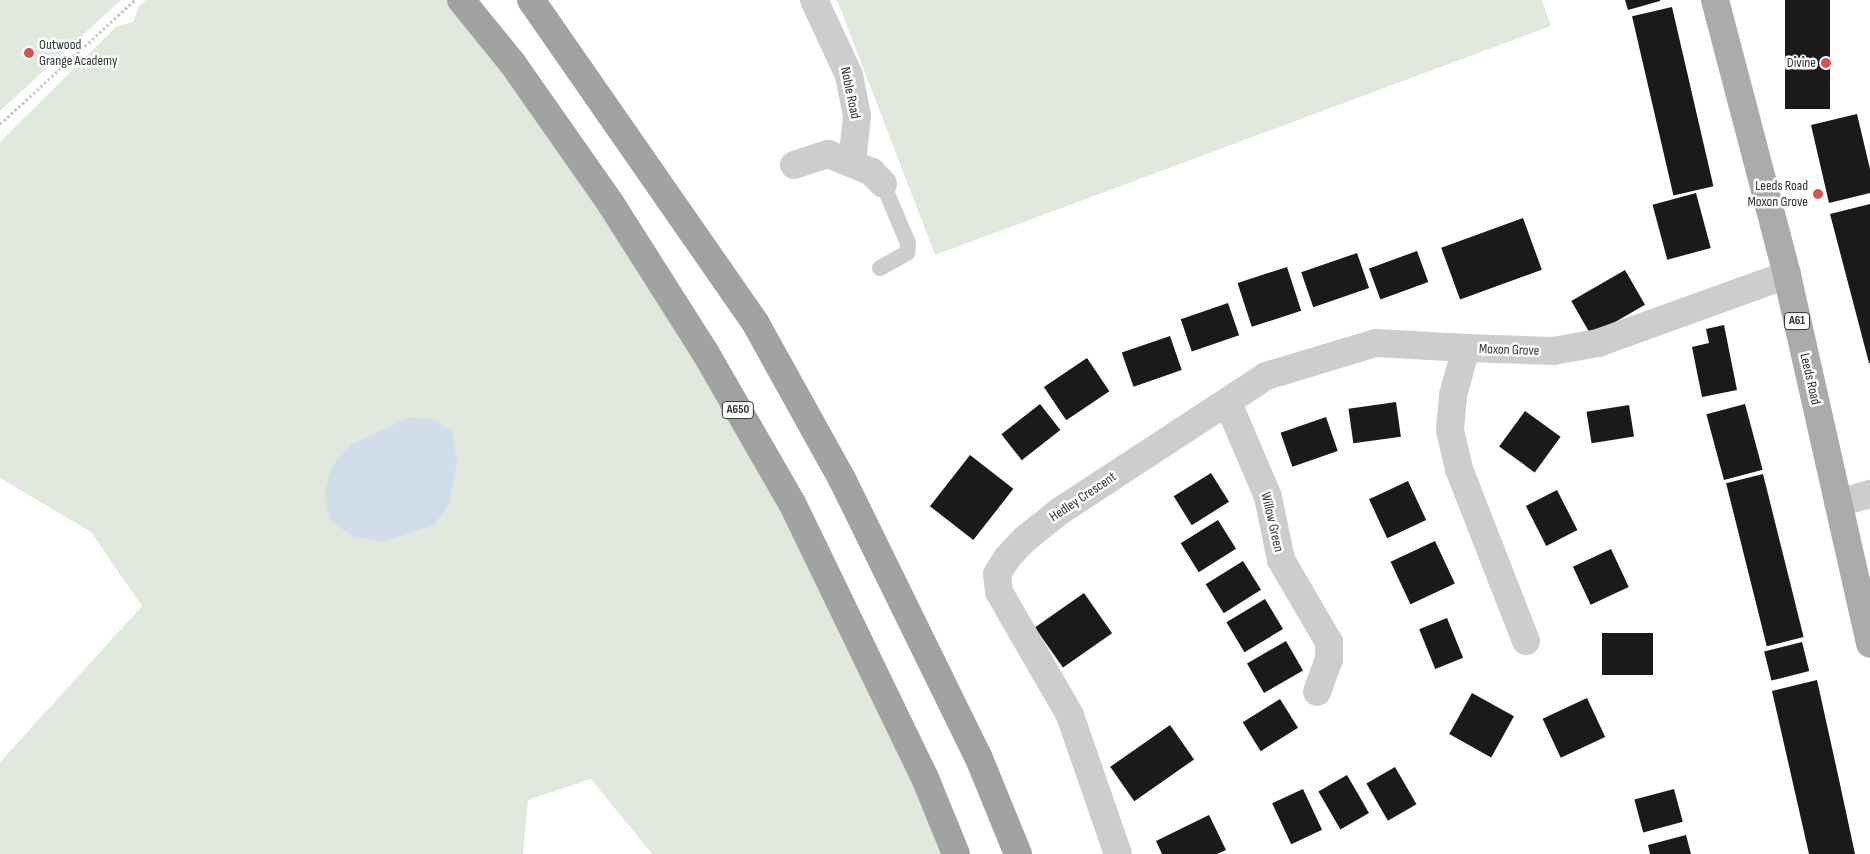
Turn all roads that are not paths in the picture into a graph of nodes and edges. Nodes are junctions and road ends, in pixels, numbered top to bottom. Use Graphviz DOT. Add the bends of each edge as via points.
graph roads {
  1 [pos="461,0"];
  2 [pos="531,0"];
  3 [pos="814,0"];
  4 [pos="1715,0"];
  5 [pos="852,163"];
  6 [pos="794,166"];
  7 [pos="883,184"];
  8 [pos="880,268"];
  9 [pos="1787,275"];
  10 [pos="1466,348"];
  11 [pos="1228,403"];
  12 [pos="1870,494"];
  13 [pos="1838,503"];
  14 [pos="1526,640"];
  15 [pos="1870,644"];
  16 [pos="1316,692"];
  17 [pos="956,854"];
  18 [pos="1018,854"];
  19 [pos="1118,854"];
  1 -- 17 [label="highway, A650" via="513,64 611,204 704,352 792,503 925,778"];
  2 -- 18 [label="highway" via="756,324 842,479 978,756"];
  3 -- 5 [label="street, Noble Road" via="849,75 857,116"];
  4 -- 9 [label="main road, Leeds Road / A61"];
  5 -- 6 [label="street" via="828,154"];
  5 -- 7 [label="street" via="872,172"];
  7 -- 8 [label="lane" via="908,243 907,253"];
  9 -- 10 [label="street, Moxon Grove" via="1598,343 1553,351"];
  9 -- 13 [label="main road, Leeds Road / A61"];
  10 -- 11 [label="street, Hedley Crescent" via="1376,343 1266,376"];
  10 -- 14 [label="street, Moxon Grove" via="1453,396 1450,430 1459,469"];
  11 -- 16 [label="street, Willow Green" via="1268,497 1281,560 1329,642 1329,659"];
  11 -- 19 [label="street, Hedley Crescent" via="1060,511 1025,539 997,574 999,592 1070,715"];
  12 -- 13 [label="street"];
  13 -- 15 [label="main road, Leeds Road / A61"];
}
